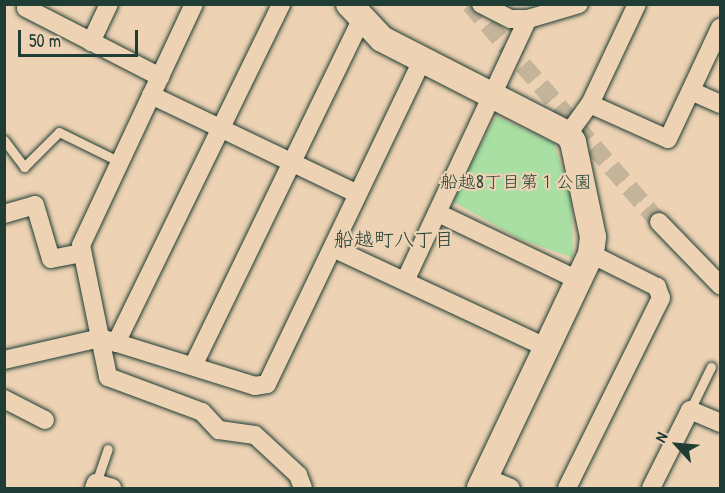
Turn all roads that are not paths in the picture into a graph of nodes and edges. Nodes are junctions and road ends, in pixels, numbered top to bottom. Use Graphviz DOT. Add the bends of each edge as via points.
graph roads {
  1 [pos="27,4"];
  2 [pos="109,4"];
  3 [pos="194,4"];
  4 [pos="281,4"];
  5 [pos="481,4"];
  6 [pos="579,4"];
  7 [pos="637,4"];
  8 [pos="355,11"];
  9 [pos="528,19"];
  10 [pos="720,28"];
  11 [pos="91,42"];
  12 [pos="422,61"];
  13 [pos="160,77"];
  14 [pos="691,91"];
  15 [pos="151,95"];
  16 [pos="492,96"];
  17 [pos="590,104"];
  18 [pos="720,104"];
  19 [pos="219,128"];
  20 [pos="568,134"];
  21 [pos="4,140"];
  22 [pos="120,162"];
  23 [pos="291,162"];
  24 [pos="358,194"];
  25 [pos="438,213"];
  26 [pos="4,214"];
  27 [pos="659,222"];
  28 [pos="333,248"];
  29 [pos="82,253"];
  30 [pos="591,254"];
  31 [pos="578,280"];
  32 [pos="405,281"];
  33 [pos="720,285"];
  34 [pos="109,340"];
  35 [pos="547,348"];
  36 [pos="4,360"];
  37 [pos="193,366"];
  38 [pos="711,367"];
  39 [pos="4,399"];
  40 [pos="690,410"];
  41 [pos="45,420"];
  42 [pos="720,423"];
  43 [pos="108,448"];
  44 [pos="483,483"];
  45 [pos="100,487"];
  46 [pos="303,489"];
  47 [pos="511,489"];
  48 [pos="567,489"];
  49 [pos="651,489"];
  1 -- 11 [label="street" via="26,8"];
  2 -- 11 [label="street"];
  3 -- 13 [label="street"];
  4 -- 19 [label="street"];
  5 -- 9 [label="street" via="510,19"];
  6 -- 9 [label="street"];
  7 -- 17 [label="street"];
  8 -- 12 [label="street" via="382,39"];
  8 -- 23 [label="street"];
  9 -- 16 [label="street"];
  10 -- 14 [label="street"];
  11 -- 13 [label="street"];
  12 -- 16 [label="street"];
  12 -- 24 [label="street"];
  13 -- 15 [label="street"];
  14 -- 17 [label="street" via="668,139"];
  14 -- 18 [label="street"];
  15 -- 19 [label="street"];
  15 -- 22 [label="street"];
  16 -- 20 [label="street"];
  16 -- 25 [label="street"];
  17 -- 20 [label="street"];
  19 -- 23 [label="street"];
  19 -- 34 [label="street"];
  20 -- 30 [label="street" via="593,237"];
  21 -- 22 [label="lane" via="24,167 59,132"];
  22 -- 29 [label="street" via="81,245"];
  23 -- 24 [label="street"];
  23 -- 37 [label="street"];
  24 -- 28 [label="street"];
  25 -- 31 [label="street"];
  25 -- 32 [label="street"];
  26 -- 29 [label="street" via="35,205 51,259"];
  27 -- 33 [label="street"];
  28 -- 32 [label="street" via="396,281"];
  28 -- 37 [label="street" via="267,384 255,386"];
  29 -- 34 [label="street"];
  30 -- 31 [label="street"];
  30 -- 48 [label="street" via="657,287 661,298"];
  31 -- 35 [label="street"];
  32 -- 35 [label="street"];
  34 -- 36 [label="street"];
  34 -- 37 [label="street"];
  34 -- 46 [label="street" via="108,377 202,412 219,430 255,435 298,475"];
  35 -- 44 [label="street"];
  38 -- 40 [label="lane"];
  39 -- 41 [label="street"];
  40 -- 42 [label="street"];
  40 -- 49 [label="street"];
  43 -- 45 [label="lane"];
  44 -- 47 [label="street"];
}
